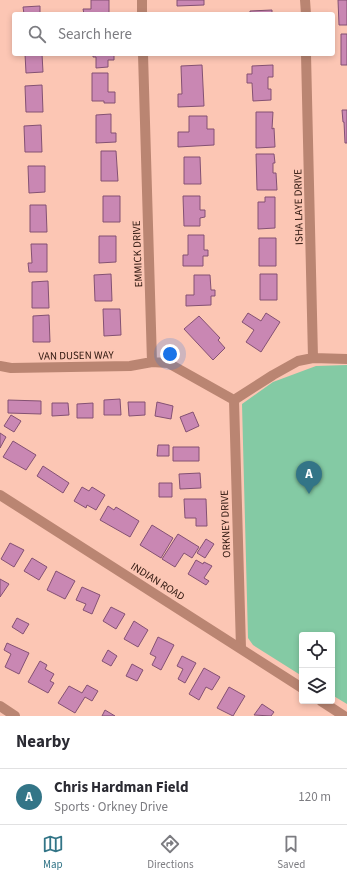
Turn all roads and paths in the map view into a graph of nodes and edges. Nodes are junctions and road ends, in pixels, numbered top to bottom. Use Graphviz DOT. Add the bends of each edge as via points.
graph roads {
  1 [pos="142,0"];
  2 [pos="305,0"];
  3 [pos="142,12"];
  4 [pos="306,12"];
  5 [pos="144,56"];
  6 [pos="306,56"];
  7 [pos="313,358"];
  8 [pos="347,359"];
  9 [pos="152,362"];
  10 [pos="0,366"];
  11 [pos="234,400"];
  12 [pos="0,496"];
  13 [pos="241,648"];
  14 [pos="299,686"];
  15 [pos="326,704"];
  16 [pos="0,706"];
  17 [pos="15,716"];
  18 [pos="344,716"];
  1 -- 3 [label="street"];
  2 -- 4 [label="street"];
  5 -- 9 [label="street, EMMICK DRIVE"];
  6 -- 7 [label="street, ISHA LAYE DRIVE"];
  7 -- 8 [label="street"];
  7 -- 11 [label="street" via="298,361"];
  9 -- 10 [label="street, VAN DUSEN WAY" via="130,366"];
  9 -- 11 [label="street" via="168,363"];
  11 -- 13 [label="street, ORKNEY DRIVE"];
  12 -- 13 [label="street, INDIAN ROAD"];
  13 -- 14 [label="street, INDIAN ROAD"];
  15 -- 18 [label="street"];
  16 -- 17 [label="street"];
}
